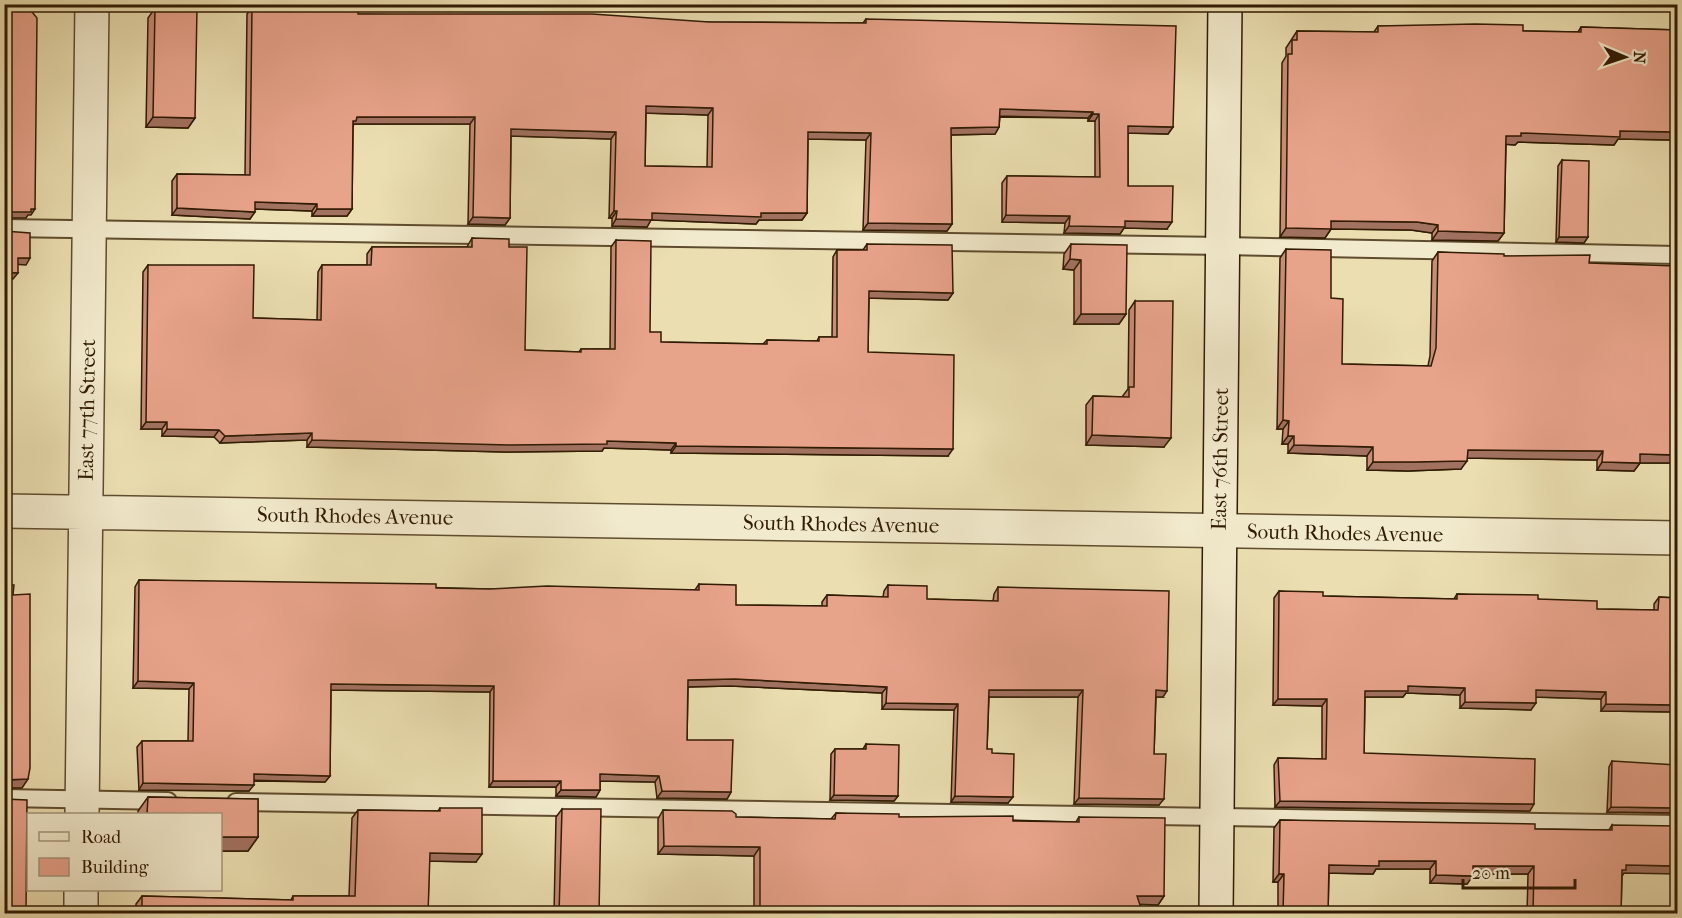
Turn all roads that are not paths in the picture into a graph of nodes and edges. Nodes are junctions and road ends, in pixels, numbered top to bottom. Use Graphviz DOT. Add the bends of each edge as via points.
graph roads {
  1 [pos="92,4"];
  2 [pos="1226,4"];
  3 [pos="4,228"];
  4 [pos="90,229"];
  5 [pos="1223,246"];
  6 [pos="1677,255"];
  7 [pos="4,511"];
  8 [pos="86,512"];
  9 [pos="1220,531"];
  10 [pos="1677,538"];
  11 [pos="4,798"];
  12 [pos="188,801"];
  13 [pos="224,802"];
  14 [pos="82,807"];
  15 [pos="1217,818"];
  16 [pos="1677,824"];
  17 [pos="81,891"];
  18 [pos="81,914"];
  19 [pos="1216,914"];
  1 -- 4 [label="street, East 77th Street"];
  2 -- 5 [label="street, East 76th Street"];
  3 -- 4 [label="lane"];
  4 -- 5 [label="lane"];
  4 -- 8 [label="street, East 77th Street"];
  5 -- 6 [label="lane"];
  5 -- 9 [label="street, East 76th Street"];
  7 -- 8 [label="street, South Rhodes Avenue"];
  8 -- 9 [label="street, South Rhodes Avenue"];
  8 -- 14 [label="street, East 77th Street"];
  9 -- 10 [label="street, South Rhodes Avenue"];
  9 -- 15 [label="street, East 76th Street"];
  11 -- 14 [label="lane"];
  12 -- 14 [label="lane"];
  13 -- 15 [label="lane"];
  15 -- 16 [label="lane"];
  15 -- 19 [label="street, East 76th Street"];
  17 -- 18 [label="street"];
}
